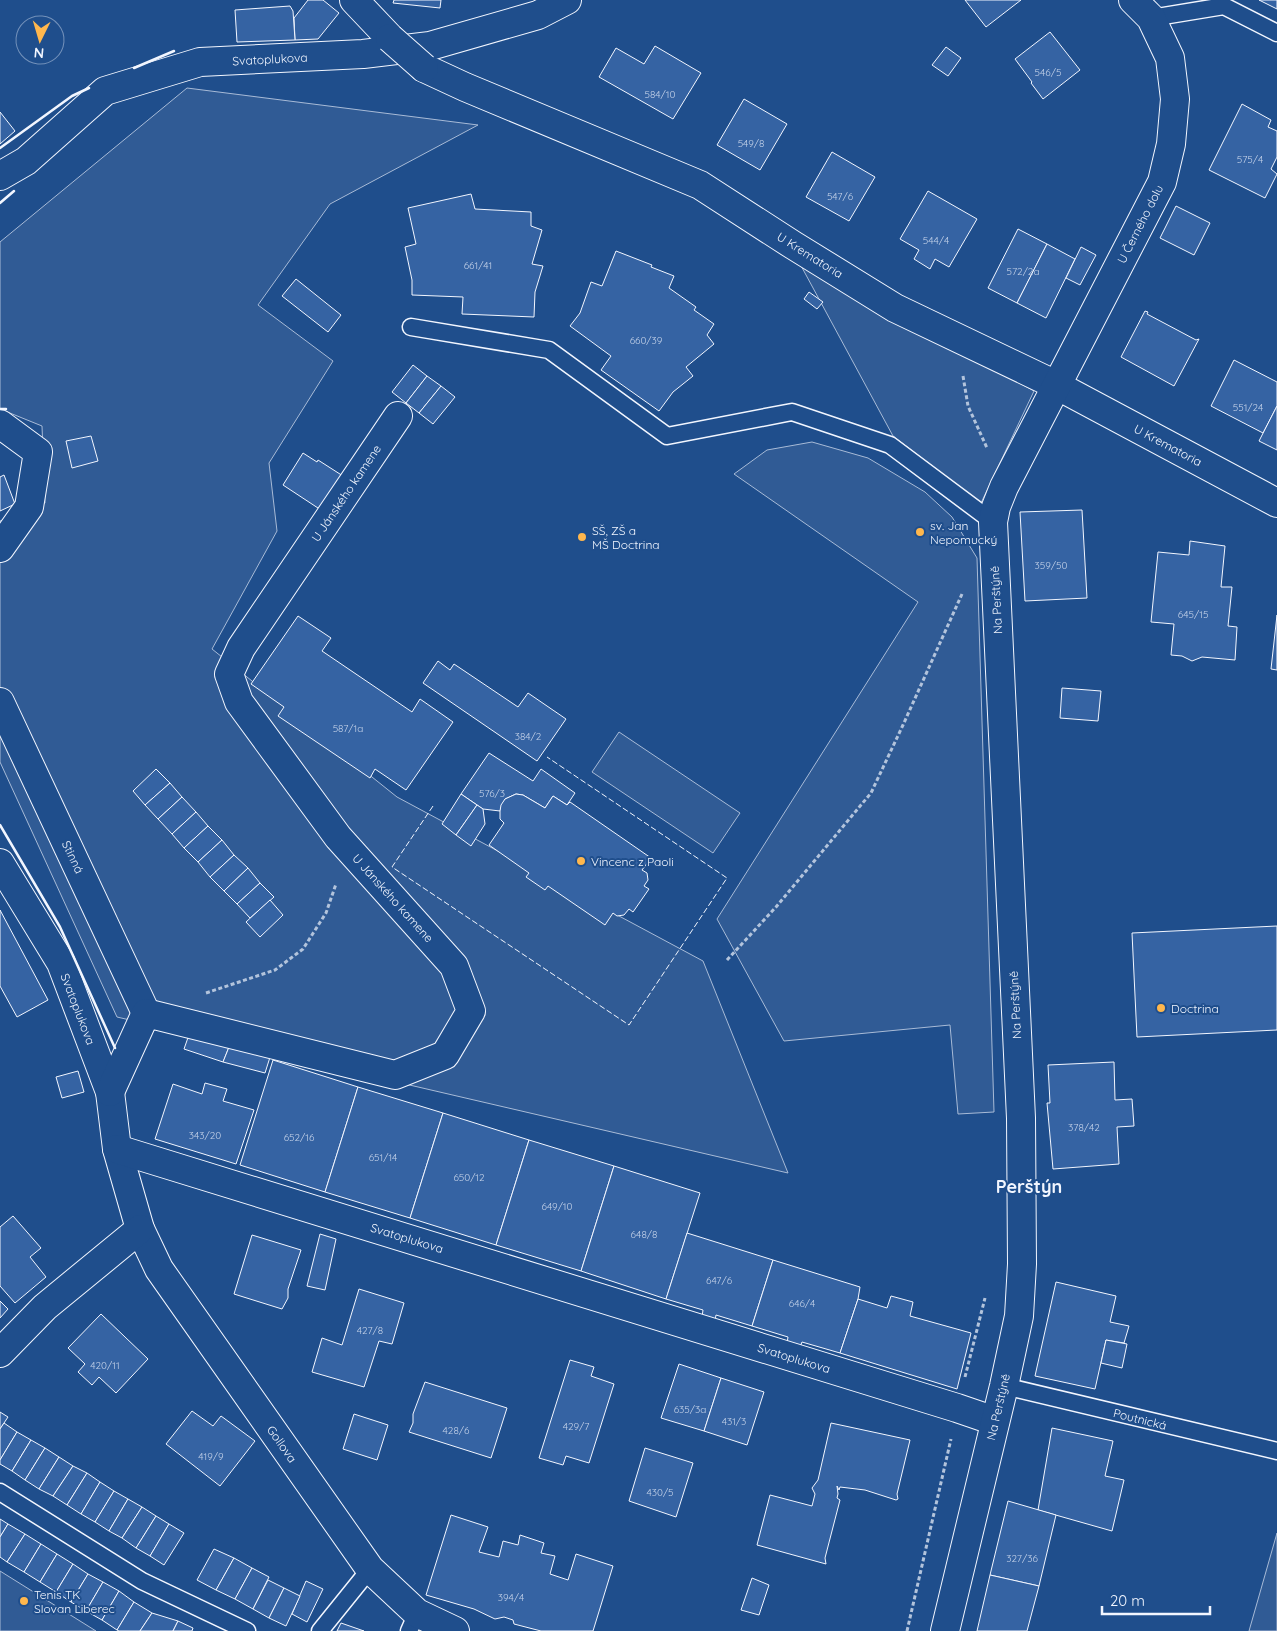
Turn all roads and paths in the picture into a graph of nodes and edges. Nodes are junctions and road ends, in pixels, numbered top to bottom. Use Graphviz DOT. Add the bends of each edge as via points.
graph roads {
  1 [pos="354,0"];
  2 [pos="567,0"];
  3 [pos="1142,9"];
  4 [pos="1277,33"];
  5 [pos="0,176"];
  6 [pos="411,327"];
  7 [pos="959,339"];
  8 [pos="1056,385"];
  9 [pos="398,416"];
  10 [pos="0,424"];
  11 [pos="1004,487"];
  12 [pos="1277,503"];
  13 [pos="993,522"];
  14 [pos="0,548"];
  15 [pos="965,588"];
  16 [pos="0,702"];
  17 [pos="338,837"];
  18 [pos="0,863"];
  19 [pos="727,960"];
  20 [pos="202,994"];
  21 [pos="146,1013"];
  22 [pos="110,1092"];
  23 [pos="117,1149"];
  24 [pos="140,1229"];
  25 [pos="0,1354"];
  26 [pos="1004,1386"];
  27 [pos="995,1421"];
  28 [pos="1277,1451"];
  29 [pos="0,1492"];
  30 [pos="370,1569"];
  31 [pos="413,1622"];
  32 [pos="247,1631"];
  33 [pos="320,1631"];
  34 [pos="455,1631"];
  35 [pos="945,1631"];
  1 -- 7 [label="street, U Krematoria, bridge" via="424,68 700,185 895,308"];
  2 -- 5 [label="street, Svatoplukova" via="538,15 430,46 363,54 200,62 105,91 26,161"];
  3 -- 4 [label="lane" via="1224,6"];
  3 -- 8 [label="street, U Černého dolu" via="1170,58 1175,98 1172,144 1162,182"];
  6 -- 13 [label="lane" via="549,350 668,436 792,412 890,445"];
  7 -- 8 [label="street, U Krematoria"];
  7 -- 11 [label="path" via="968,406"];
  8 -- 11 [label="street, Na Perštýně"];
  8 -- 12 [label="street, U Krematoria"];
  9 -- 17 [label="street, U Jánského kamene" via="241,648 229,674 239,702"];
  10 -- 14 [label="street" via="38,452 28,507"];
  11 -- 13 [label="street, Na Perštýně"];
  13 -- 26 [label="street, Na Perštýně" via="1021,1160 1019,1316"];
  15 -- 19 [label="path" via="870,793 776,907"];
  16 -- 21 [label="street, Stinná"];
  17 -- 20 [label="path" via="339,875 326,913 303,949 275,970"];
  17 -- 21 [label="street, U Jánského kamene" via="454,966 471,1011 445,1056 395,1074"];
  18 -- 22 [label="street, Svatoplukova" via="60,963"];
  21 -- 22 [label="street"];
  22 -- 23 [label="street, Svatoplukova"];
  23 -- 24 [label="street, Gollova"];
  23 -- 27 [label="street, Svatoplukova"];
  24 -- 25 [label="street" via="45,1307"];
  24 -- 30 [label="street, Gollova" via="159,1269"];
  26 -- 27 [label="street, Na Perštýně"];
  26 -- 28 [label="lane, Poutnická"];
  27 -- 35 [label="street, Na Perštýně"];
  29 -- 32 [label="lane" via="142,1581"];
  30 -- 31 [label="street, Gollova"];
  30 -- 33 [label="lane"];
  31 -- 34 [label="street, Gollova"];
}
